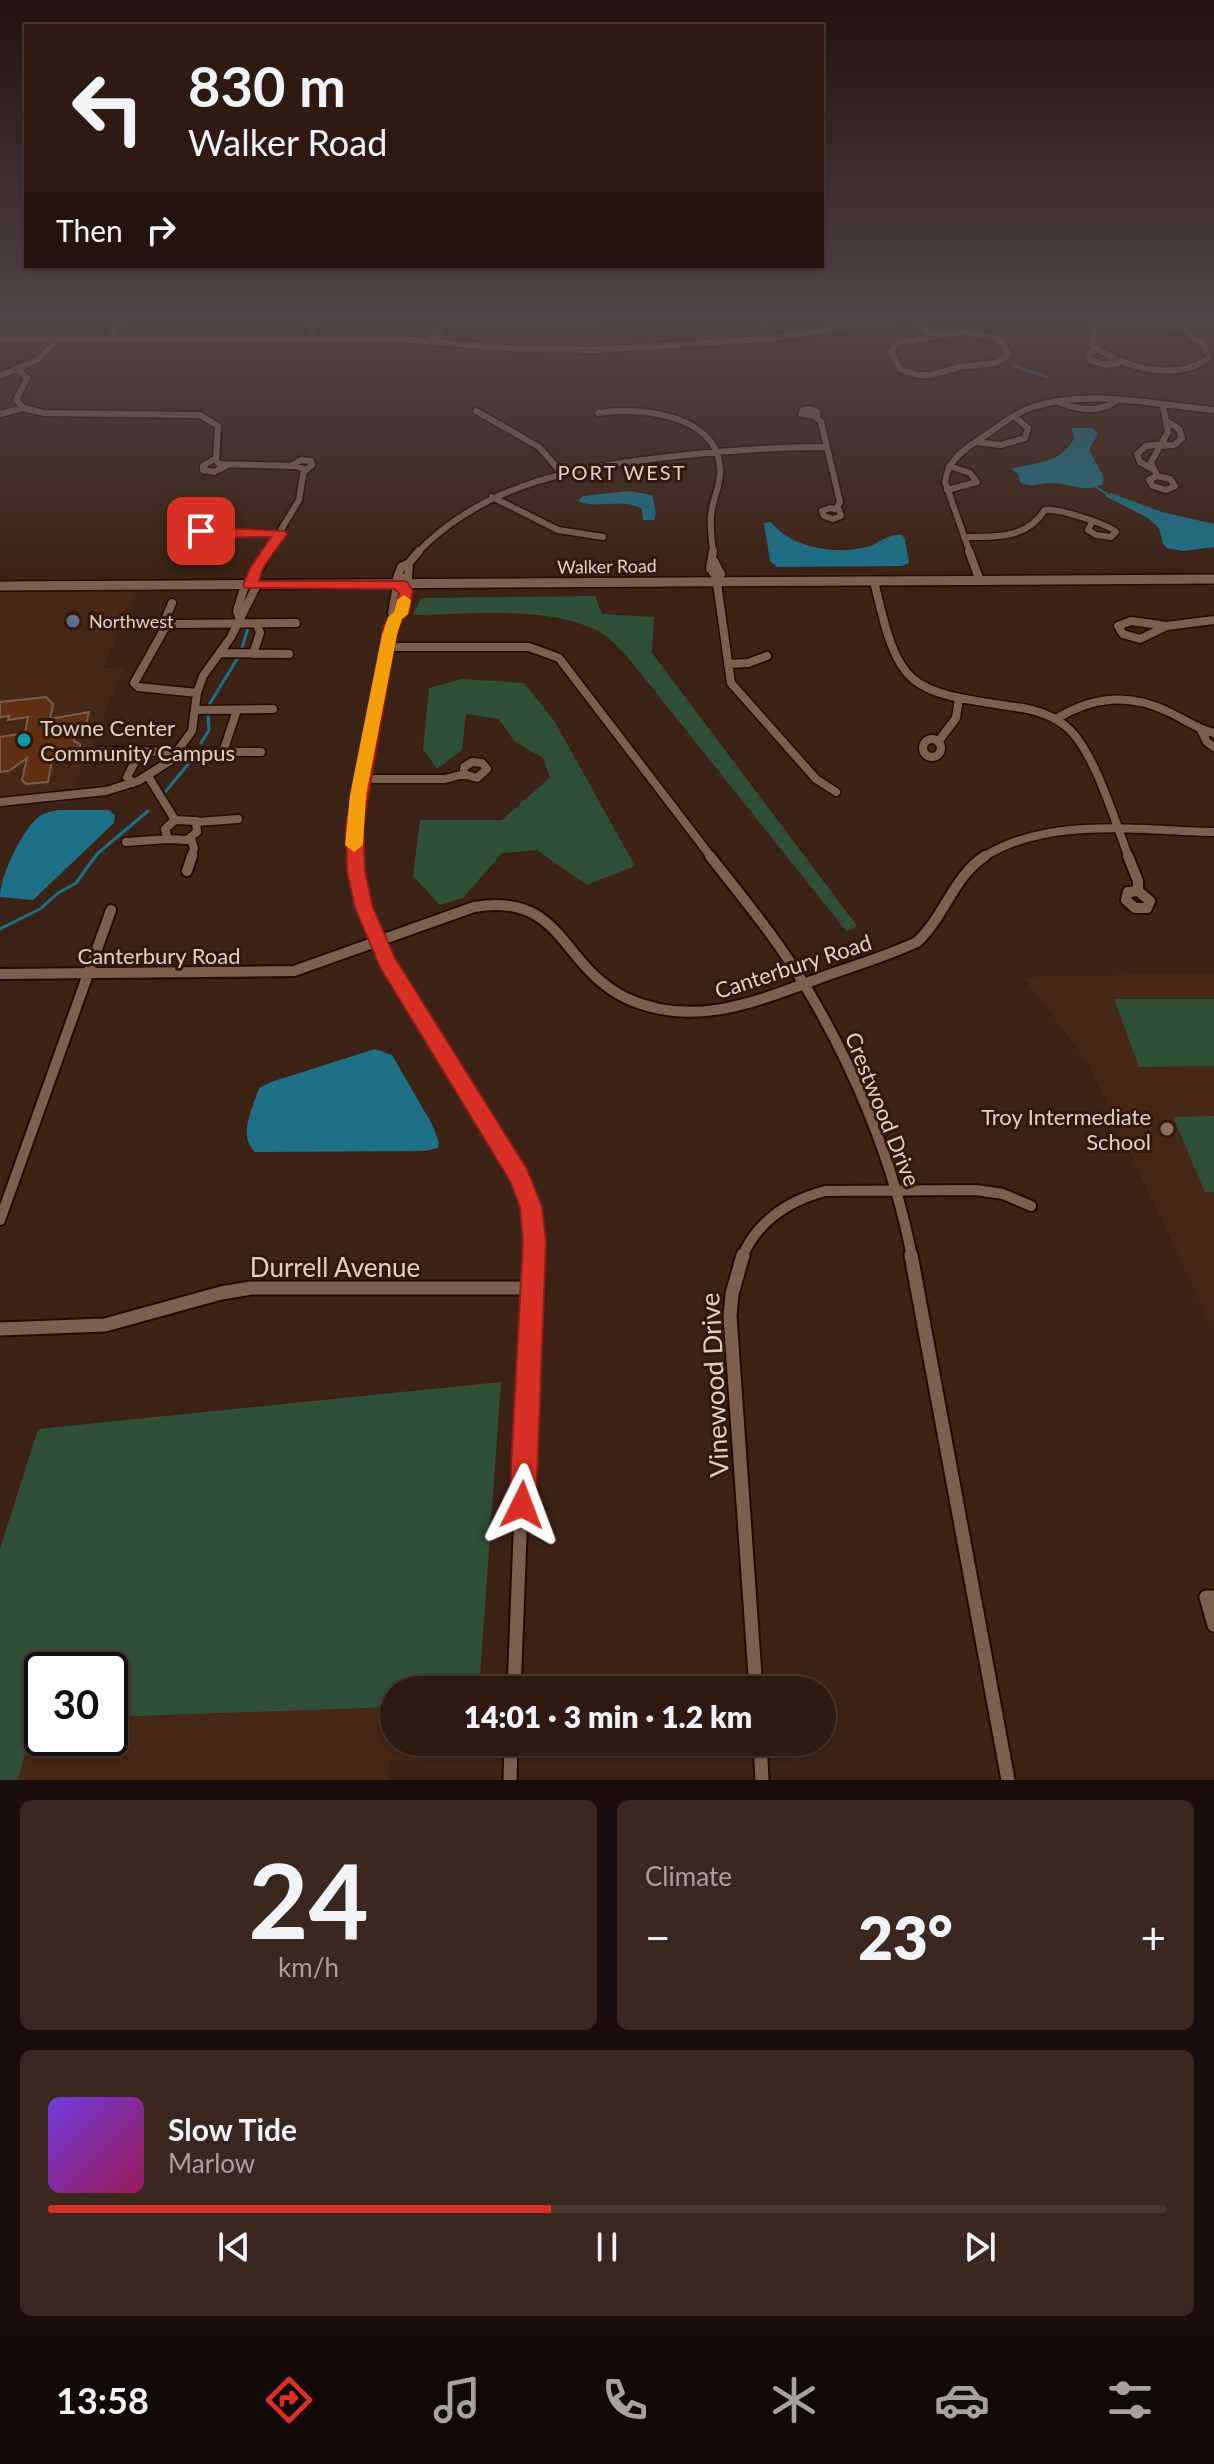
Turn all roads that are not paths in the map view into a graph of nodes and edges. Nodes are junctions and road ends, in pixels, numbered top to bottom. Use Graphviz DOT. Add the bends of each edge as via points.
graph roads {
  1 [pos="19,402"];
  2 [pos="1059,402"];
  3 [pos="1116,402"];
  4 [pos="1163,406"];
  5 [pos="23,408"];
  6 [pos="1214,410"];
  7 [pos="476,411"];
  8 [pos="598,413"];
  9 [pos="0,414"];
  10 [pos="1014,416"];
  11 [pos="815,417"];
  12 [pos="1168,422"];
  13 [pos="976,442"];
  14 [pos="1161,445"];
  15 [pos="827,447"];
  16 [pos="716,452"];
  17 [pos="216,458"];
  18 [pos="226,466"];
  19 [pos="949,466"];
  20 [pos="1151,468"];
  21 [pos="560,471"];
  22 [pos="1157,476"];
  23 [pos="947,490"];
  24 [pos="492,497"];
  25 [pos="836,509"];
  26 [pos="1091,524"];
  27 [pos="206,534"];
  28 [pos="280,534"];
  29 [pos="603,537"];
  30 [pos="964,537"];
  31 [pos="717,579"];
  32 [pos="1214,579"];
  33 [pos="874,581"];
  34 [pos="980,581"];
  35 [pos="251,585"];
  36 [pos="402,585"];
  37 [pos="0,586"];
  38 [pos="172,603"];
  39 [pos="1214,620"];
  40 [pos="239,622"];
  41 [pos="296,623"];
  42 [pos="257,624"];
  43 [pos="168,626"];
  44 [pos="1167,626"];
  45 [pos="387,647"];
  46 [pos="220,653"];
  47 [pos="253,654"];
  48 [pos="289,654"];
  49 [pos="767,656"];
  50 [pos="728,664"];
  51 [pos="197,693"];
  52 [pos="959,698"];
  53 [pos="273,709"];
  54 [pos="196,710"];
  55 [pos="237,710"];
  56 [pos="1056,719"];
  57 [pos="1201,730"];
  58 [pos="1214,733"];
  59 [pos="938,742"];
  60 [pos="1214,747"];
  61 [pos="101,751"];
  62 [pos="140,752"];
  63 [pos="179,752"];
  64 [pos="223,752"];
  65 [pos="261,752"];
  66 [pos="464,774"];
  67 [pos="148,776"];
  68 [pos="361,779"];
  69 [pos="133,783"];
  70 [pos="836,792"];
  71 [pos="0,802"];
  72 [pos="238,819"];
  73 [pos="175,820"];
  74 [pos="197,822"];
  75 [pos="1118,832"];
  76 [pos="1214,832"];
  77 [pos="168,839"];
  78 [pos="191,839"];
  79 [pos="126,842"];
  80 [pos="187,871"];
  81 [pos="1138,891"];
  82 [pos="111,910"];
  83 [pos="377,943"];
  84 [pos="89,973"];
  85 [pos="0,974"];
  86 [pos="804,984"];
  87 [pos="895,1190"];
  88 [pos="1031,1206"];
  89 [pos="0,1220"];
  90 [pos="532,1288"];
  91 [pos="0,1329"];
  92 [pos="1210,1597"];
  93 [pos="1214,1625"];
  94 [pos="515,1676"];
  95 [pos="755,1676"];
  96 [pos="511,1756"];
  97 [pos="761,1756"];
  98 [pos="510,1780"];
  99 [pos="762,1780"];
  100 [pos="1008,1780"];
  1 -- 5 [label="street"];
  2 -- 10 [label="street"];
  3 -- 4 [label="street"];
  4 -- 6 [label="street"];
  4 -- 12 [label="street"];
  5 -- 9 [label="street"];
  5 -- 17 [label="street" via="44,413 200,415 218,426"];
  7 -- 21 [label="street" via="539,447"];
  8 -- 16 [label="street" via="634,410 672,419 703,436"];
  10 -- 13 [label="street"];
  10 -- 13 [label="street" via="1028,428 1025,438 1001,445"];
  11 -- 15 [label="street"];
  12 -- 14 [label="street"];
  12 -- 14 [label="street" via="1182,438 1174,445"];
  13 -- 19 [label="street"];
  14 -- 20 [label="street" via="1151,455"];
  14 -- 20 [label="street" via="1146,446 1137,454"];
  15 -- 16 [label="street"];
  15 -- 25 [label="street" via="840,502"];
  16 -- 21 [label="street"];
  16 -- 31 [label="street" via="720,467 711,514 710,569"];
  17 -- 18 [label="street"];
  17 -- 18 [label="street" via="203,471"];
  18 -- 28 [label="street" via="312,462"];
  19 -- 23 [label="street"];
  19 -- 23 [label="street" via="970,473 977,482"];
  20 -- 22 [label="street"];
  21 -- 24 [label="street"];
  23 -- 30 [label="street"];
  24 -- 29 [label="street" via="558,530"];
  24 -- 36 [label="street" via="448,526 409,563"];
  26 -- 30 [label="street" via="1054,508 1018,534"];
  27 -- 28 [label="street"];
  28 -- 35 [label="street"];
  30 -- 34 [label="street"];
  31 -- 33 [label="street, Walker Road"];
  31 -- 36 [label="street, Walker Road"];
  31 -- 50 [label="street"];
  32 -- 34 [label="street, Walker Road"];
  33 -- 34 [label="street, Walker Road"];
  33 -- 52 [label="street" via="902,670 928,689"];
  35 -- 36 [label="street, Walker Road"];
  35 -- 37 [label="street, Walker Road"];
  35 -- 40 [label="street" via="247,611"];
  36 -- 45 [label="street" via="406,591 401,614 395,617"];
  38 -- 43 [label="street"];
  39 -- 44 [label="street"];
  40 -- 42 [label="street"];
  40 -- 43 [label="street"];
  40 -- 46 [label="street"];
  41 -- 42 [label="street"];
  42 -- 47 [label="street" via="260,633"];
  43 -- 51 [label="street" via="134,683"];
  44 -- 44 [label="street" via="1131,621 1118,626 1123,634 1140,639"];
  45 -- 68 [label="street"];
  45 -- 86 [label="street, Crestwood Drive" via="529,647 559,658"];
  46 -- 47 [label="street"];
  46 -- 51 [label="street"];
  47 -- 48 [label="street"];
  49 -- 50 [label="street"];
  50 -- 70 [label="street" via="736,690 816,779"];
  51 -- 54 [label="street"];
  52 -- 56 [label="street" via="1021,706"];
  52 -- 59 [label="street" via="956,718"];
  53 -- 55 [label="street"];
  54 -- 55 [label="street"];
  54 -- 63 [label="street" via="192,731"];
  55 -- 64 [label="street"];
  56 -- 57 [label="street" via="1082,703 1124,698 1156,706"];
  56 -- 75 [label="street" via="1084,746"];
  57 -- 58 [label="street"];
  57 -- 60 [label="street"];
  61 -- 62 [label="street"];
  62 -- 63 [label="street"];
  62 -- 69 [label="street" via="127,777"];
  63 -- 64 [label="street"];
  63 -- 67 [label="street"];
  64 -- 65 [label="street"];
  66 -- 68 [label="street" via="445,779"];
  67 -- 69 [label="street"];
  67 -- 73 [label="street"];
  68 -- 83 [label="street" via="355,862"];
  69 -- 71 [label="street" via="85,795"];
  72 -- 74 [label="street"];
  73 -- 74 [label="street"];
  73 -- 77 [label="street" via="165,829"];
  74 -- 78 [label="street"];
  75 -- 76 [label="street, Canterbury Road"];
  75 -- 81 [label="street"];
  75 -- 86 [label="street, Canterbury Road" via="1049,833 1009,842 963,873 929,932 917,942"];
  77 -- 78 [label="street"];
  77 -- 79 [label="street"];
  78 -- 80 [label="street" via="194,848"];
  82 -- 84 [label="street"];
  83 -- 84 [label="street, Canterbury Road" via="287,972"];
  83 -- 86 [label="street, Canterbury Road" via="474,907 510,903 543,917 603,984 651,1007 687,1013 726,1010"];
  83 -- 90 [label="street" via="524,1186 534,1229"];
  84 -- 85 [label="street, Canterbury Road"];
  84 -- 89 [label="street"];
  86 -- 87 [label="street, Crestwood Drive" via="854,1079"];
  87 -- 88 [label="street, Vinewood Drive" via="994,1189"];
  87 -- 95 [label="street, Vinewood Drive" via="827,1191 785,1205 753,1234 735,1269 730,1316"];
  87 -- 100 [label="street, Crestwood Drive" via="917,1282"];
  90 -- 91 [label="street, Durrell Avenue" via="251,1288 105,1325"];
  90 -- 94 [label="street"];
  92 -- 93 [label="street"];
  96 -- 98 [label="street"];
  97 -- 99 [label="street"];
}
